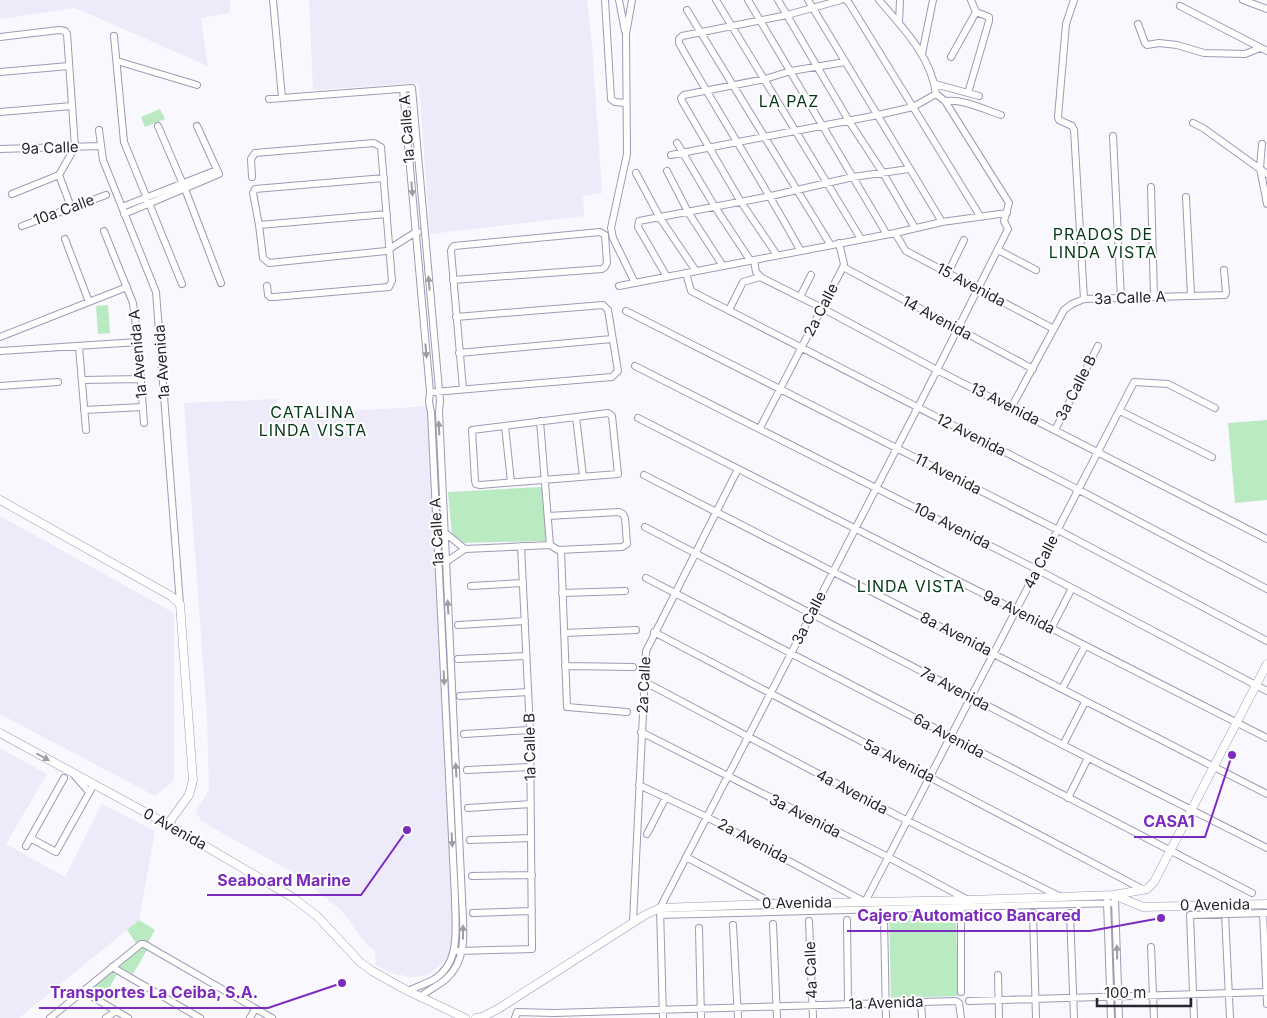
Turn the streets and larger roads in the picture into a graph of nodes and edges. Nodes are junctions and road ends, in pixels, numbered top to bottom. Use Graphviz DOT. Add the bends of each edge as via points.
graph roads {
  1 [pos="273,0"];
  2 [pos="605,0"];
  3 [pos="619,0"];
  4 [pos="632,0"];
  5 [pos="716,0"];
  6 [pos="748,0"];
  7 [pos="778,0"];
  8 [pos="808,0"];
  9 [pos="842,0"];
  10 [pos="846,0"];
  11 [pos="879,0"];
  12 [pos="900,0"];
  13 [pos="933,0"];
  14 [pos="971,0"];
  15 [pos="1074,0"];
  16 [pos="1243,0"];
  17 [pos="1180,6"];
  18 [pos="813,9"];
  19 [pos="1267,9"];
  20 [pos="687,10"];
  21 [pos="976,12"];
  22 [pos="787,15"];
  23 [pos="760,21"];
  24 [pos="900,24"];
  25 [pos="1138,24"];
  26 [pos="732,26"];
  27 [pos="701,33"];
  28 [pos="626,34"];
  29 [pos="114,36"];
  30 [pos="0,37"];
  31 [pos="1264,50"];
  32 [pos="922,54"];
  33 [pos="951,57"];
  34 [pos="117,61"];
  35 [pos="845,62"];
  36 [pos="69,66"];
  37 [pos="818,68"];
  38 [pos="791,71"];
  39 [pos="0,72"];
  40 [pos="765,79"];
  41 [pos="934,84"];
  42 [pos="197,85"];
  43 [pos="732,86"];
  44 [pos="403,88"];
  45 [pos="706,90"];
  46 [pos="968,93"];
  47 [pos="936,94"];
  48 [pos="979,96"];
  49 [pos="282,98"];
  50 [pos="269,99"];
  51 [pos="945,101"];
  52 [pos="625,103"];
  53 [pos="72,106"];
  54 [pos="913,106"];
  55 [pos="0,112"];
  56 [pos="878,115"];
  57 [pos="1001,115"];
  58 [pos="849,121"];
  59 [pos="1193,123"];
  60 [pos="158,126"];
  61 [pos="197,126"];
  62 [pos="823,126"];
  63 [pos="99,130"];
  64 [pos="796,132"];
  65 [pos="1113,136"];
  66 [pos="764,137"];
  67 [pos="739,142"];
  68 [pos="677,143"];
  69 [pos="1262,144"];
  70 [pos="100,146"];
  71 [pos="75,147"];
  72 [pos="711,148"];
  73 [pos="0,149"];
  74 [pos="684,153"];
  75 [pos="671,156"];
  76 [pos="1260,168"];
  77 [pos="908,169"];
  78 [pos="667,171"];
  79 [pos="60,173"];
  80 [pos="636,173"];
  81 [pos="883,173"];
  82 [pos="1267,174"];
  83 [pos="252,177"];
  84 [pos="853,177"];
  85 [pos="384,178"];
  86 [pos="826,183"];
  87 [pos="184,186"];
  88 [pos="1151,187"];
  89 [pos="797,190"];
  90 [pos="12,194"];
  91 [pos="106,195"];
  92 [pos="771,196"];
  93 [pos="1186,197"];
  94 [pos="148,200"];
  95 [pos="741,202"];
  96 [pos="1267,204"];
  97 [pos="71,207"];
  98 [pos="715,207"];
  99 [pos="123,210"];
  100 [pos="688,212"];
  101 [pos="1007,213"];
  102 [pos="387,214"];
  103 [pos="980,216"];
  104 [pos="423,218"];
  105 [pos="660,218"];
  106 [pos="414,219"];
  107 [pos="942,222"];
  108 [pos="259,225"];
  109 [pos="22,226"];
  110 [pos="915,228"];
  111 [pos="104,231"];
  112 [pos="424,231"];
  113 [pos="416,232"];
  114 [pos="895,233"];
  115 [pos="886,234"];
  116 [pos="65,239"];
  117 [pos="861,239"];
  118 [pos="964,240"];
  119 [pos="840,243"];
  120 [pos="830,244"];
  121 [pos="390,248"];
  122 [pos="800,250"];
  123 [pos="998,250"];
  124 [pos="777,255"];
  125 [pos="752,260"];
  126 [pos="722,266"];
  127 [pos="843,267"];
  128 [pos="1036,270"];
  129 [pos="1224,270"];
  130 [pos="696,271"];
  131 [pos="948,272"];
  132 [pos="686,273"];
  133 [pos="810,275"];
  134 [pos="667,277"];
  135 [pos="760,277"];
  136 [pos="453,280"];
  137 [pos="220,283"];
  138 [pos="635,283"];
  139 [pos="182,284"];
  140 [pos="267,286"];
  141 [pos="618,286"];
  142 [pos="127,287"];
  143 [pos="978,288"];
  144 [pos="1192,295"];
  145 [pos="800,297"];
  146 [pos="1154,297"];
  147 [pos="1121,298"];
  148 [pos="1084,299"];
  149 [pos="89,302"];
  150 [pos="822,308"];
  151 [pos="729,310"];
  152 [pos="626,311"];
  153 [pos="456,317"];
  154 [pos="958,329"];
  155 [pos="1054,329"];
  156 [pos="0,337"];
  157 [pos="612,339"];
  158 [pos="138,342"];
  159 [pos="1098,346"];
  160 [pos="79,347"];
  161 [pos="801,348"];
  162 [pos="0,351"];
  163 [pos="460,353"];
  164 [pos="636,366"];
  165 [pos="1032,368"];
  166 [pos="938,370"];
  167 [pos="141,379"];
  168 [pos="82,380"];
  169 [pos="58,382"];
  170 [pos="0,386"];
  171 [pos="780,388"];
  172 [pos="462,389"];
  173 [pos="438,391"];
  174 [pos="430,392"];
  175 [pos="143,407"];
  176 [pos="918,408"];
  177 [pos="1011,408"];
  178 [pos="1215,408"];
  179 [pos="84,410"];
  180 [pos="1120,411"];
  181 [pos="576,417"];
  182 [pos="638,418"];
  183 [pos="540,421"];
  184 [pos="144,423"];
  185 [pos="505,426"];
  186 [pos="760,428"];
  187 [pos="86,430"];
  188 [pos="1055,430"];
  189 [pos="436,448"];
  190 [pos="897,448"];
  191 [pos="1098,452"];
  192 [pos="1212,457"];
  193 [pos="738,469"];
  194 [pos="644,475"];
  195 [pos="583,476"];
  196 [pos="546,479"];
  197 [pos="511,482"];
  198 [pos="877,488"];
  199 [pos="1079,490"];
  200 [pos="0,500"];
  201 [pos="716,512"];
  202 [pos="548,516"];
  203 [pos="645,527"];
  204 [pos="855,529"];
  205 [pos="1058,530"];
  206 [pos="444,532"];
  207 [pos="1267,539"];
  208 [pos="550,545"];
  209 [pos="521,546"];
  210 [pos="465,549"];
  211 [pos="561,550"];
  212 [pos="695,553"];
  213 [pos="446,562"];
  214 [pos="1038,570"];
  215 [pos="833,572"];
  216 [pos="646,578"];
  217 [pos="523,583"];
  218 [pos="471,586"];
  219 [pos="1072,588"];
  220 [pos="1267,589"];
  221 [pos="626,591"];
  222 [pos="562,593"];
  223 [pos="674,593"];
  224 [pos="180,604"];
  225 [pos="1016,611"];
  226 [pos="812,613"];
  227 [pos="524,621"];
  228 [pos="458,625"];
  229 [pos="1051,628"];
  230 [pos="636,630"];
  231 [pos="654,632"];
  232 [pos="564,633"];
  233 [pos="1267,641"];
  234 [pos="1085,646"];
  235 [pos="791,654"];
  236 [pos="994,654"];
  237 [pos="526,656"];
  238 [pos="458,659"];
  239 [pos="1267,664"];
  240 [pos="565,666"];
  241 [pos="633,667"];
  242 [pos="645,682"];
  243 [pos="1256,685"];
  244 [pos="1062,689"];
  245 [pos="1267,691"];
  246 [pos="528,692"];
  247 [pos="770,693"];
  248 [pos="460,696"];
  249 [pos="972,697"];
  250 [pos="1085,702"];
  251 [pos="627,712"];
  252 [pos="1236,723"];
  253 [pos="530,730"];
  254 [pos="641,732"];
  255 [pos="0,733"];
  256 [pos="464,734"];
  257 [pos="748,737"];
  258 [pos="951,737"];
  259 [pos="1267,738"];
  260 [pos="1063,746"];
  261 [pos="1088,758"];
  262 [pos="1214,767"];
  263 [pos="530,768"];
  264 [pos="467,770"];
  265 [pos="72,773"];
  266 [pos="728,777"];
  267 [pos="930,777"];
  268 [pos="64,778"];
  269 [pos="94,784"];
  270 [pos="639,785"];
  271 [pos="89,792"];
  272 [pos="1267,794"];
  273 [pos="666,797"];
  274 [pos="1068,798"];
  275 [pos="531,804"];
  276 [pos="468,808"];
  277 [pos="1192,809"];
  278 [pos="707,817"];
  279 [pos="908,820"];
  280 [pos="168,824"];
  281 [pos="647,834"];
  282 [pos="30,838"];
  283 [pos="531,838"];
  284 [pos="470,840"];
  285 [pos="26,846"];
  286 [pos="1267,848"];
  287 [pos="1170,851"];
  288 [pos="686,857"];
  289 [pos="888,857"];
  290 [pos="532,875"];
  291 [pos="472,876"];
  292 [pos="1144,890"];
  293 [pos="1252,893"];
  294 [pos="1060,897"];
  295 [pos="455,898"];
  296 [pos="462,898"];
  297 [pos="1109,898"];
  298 [pos="970,900"];
  299 [pos="865,902"];
  300 [pos="774,904"];
  301 [pos="1267,904"];
  302 [pos="961,907"];
  303 [pos="532,911"];
  304 [pos="660,912"];
  305 [pos="473,913"];
  306 [pos="1033,913"];
  307 [pos="1070,913"];
  308 [pos="1265,913"];
  309 [pos="1225,914"];
  310 [pos="884,919"];
  311 [pos="847,920"];
  312 [pos="809,921"];
  313 [pos="633,922"];
  314 [pos="772,924"];
  315 [pos="733,925"];
  316 [pos="699,928"];
  317 [pos="1151,947"];
  318 [pos="463,950"];
  319 [pos="454,951"];
  320 [pos="112,967"];
  321 [pos="998,975"];
  322 [pos="83,991"];
  323 [pos="408,991"];
  324 [pos="961,992"];
  325 [pos="1267,992"];
  326 [pos="1229,993"];
  327 [pos="1192,994"];
  328 [pos="1153,996"];
  329 [pos="420,997"];
  330 [pos="1110,997"];
  331 [pos="1118,997"];
  332 [pos="1073,998"];
  333 [pos="1036,999"];
  334 [pos="999,1000"];
  335 [pos="970,1001"];
  336 [pos="921,1002"];
  337 [pos="886,1003"];
  338 [pos="848,1004"];
  339 [pos="1267,1004"];
  340 [pos="812,1006"];
  341 [pos="776,1007"];
  342 [pos="737,1008"];
  343 [pos="255,1009"];
  344 [pos="701,1009"];
  345 [pos="663,1010"];
  346 [pos="116,1011"];
  347 [pos="588,1015"];
  348 [pos="627,1015"];
  349 [pos="554,1016"];
  350 [pos="515,1017"];
  351 [pos="50,1018"];
  352 [pos="106,1018"];
  353 [pos="128,1018"];
  354 [pos="200,1018"];
  355 [pos="250,1018"];
  356 [pos="272,1018"];
  357 [pos="465,1018"];
  358 [pos="476,1018"];
  359 [pos="663,1018"];
  360 [pos="701,1018"];
  361 [pos="738,1018"];
  362 [pos="777,1018"];
  363 [pos="813,1018"];
  364 [pos="886,1018"];
  365 [pos="922,1018"];
  366 [pos="961,1018"];
  367 [pos="999,1018"];
  368 [pos="1036,1018"];
  369 [pos="1074,1018"];
  370 [pos="1111,1018"];
  371 [pos="1119,1018"];
  372 [pos="1154,1018"];
  373 [pos="1194,1018"];
  374 [pos="1230,1018"];
  1 -- 49 [label="street"];
  2 -- 52 [label="street" via="611,99"];
  3 -- 28 [label="street"];
  4 -- 28 [label="street"];
  5 -- 26 [label="street"];
  6 -- 23 [label="street"];
  7 -- 22 [label="street"];
  8 -- 18 [label="street"];
  9 -- 18 [label="street"];
  10 -- 54 [label="street"];
  11 -- 24 [label="street"];
  12 -- 24 [label="street"];
  13 -- 32 [label="street"];
  14 -- 21 [label="street"];
  15 -- 148 [label="street" via="1066,24 1058,117 1074,130"];
  16 -- 19 [label="street"];
  17 -- 31 [label="street"];
  18 -- 22 [label="street"];
  18 -- 35 [label="street"];
  20 -- 27 [label="street"];
  21 -- 33 [label="street"];
  21 -- 46 [label="street" via="989,17 989,21"];
  22 -- 23 [label="street"];
  22 -- 37 [label="street"];
  23 -- 26 [label="street"];
  23 -- 38 [label="street"];
  24 -- 32 [label="street"];
  25 -- 31 [label="street" via="1147,45 1159,43 1204,53 1245,54"];
  26 -- 27 [label="street"];
  26 -- 40 [label="street"];
  27 -- 43 [label="street"];
  27 -- 45 [label="street" via="682,36 679,43"];
  28 -- 52 [label="street"];
  29 -- 34 [label="street"];
  30 -- 36 [label="street" via="64,31 67,34"];
  32 -- 41 [label="street"];
  34 -- 42 [label="street"];
  34 -- 94 [label="street" via="124,142"];
  35 -- 37 [label="street"];
  35 -- 56 [label="street"];
  36 -- 39 [label="street"];
  36 -- 53 [label="street"];
  37 -- 38 [label="street"];
  37 -- 58 [label="street"];
  38 -- 40 [label="street"];
  38 -- 62 [label="street"];
  40 -- 43 [label="street"];
  40 -- 64 [label="street"];
  41 -- 46 [label="street"];
  41 -- 47 [label="street"];
  43 -- 45 [label="street"];
  43 -- 66 [label="street"];
  44 -- 49 [label="street"];
  44 -- 104 [label="street, 1a Calle A" via="412,88"];
  44 -- 106 [label="street, 1a Calle A, one-way"];
  45 -- 67 [label="street"];
  45 -- 72 [label="street" via="681,98"];
  46 -- 48 [label="street"];
  47 -- 51 [label="street"];
  47 -- 54 [label="street"];
  49 -- 50 [label="street"];
  51 -- 57 [label="street" via="967,103"];
  51 -- 101 [label="street" via="1008,203"];
  52 -- 138 [label="street" via="627,154 611,228"];
  53 -- 55 [label="street"];
  53 -- 71 [label="street"];
  54 -- 56 [label="street"];
  54 -- 103 [label="street"];
  56 -- 58 [label="street"];
  56 -- 77 [label="street"];
  58 -- 62 [label="street"];
  58 -- 81 [label="street"];
  59 -- 76 [label="street"];
  60 -- 87 [label="street"];
  61 -- 87 [label="street" via="218,172"];
  62 -- 64 [label="street"];
  62 -- 84 [label="street"];
  63 -- 70 [label="street, 1a Avenida"];
  64 -- 66 [label="street"];
  64 -- 86 [label="street"];
  65 -- 147 [label="street"];
  66 -- 67 [label="street"];
  66 -- 89 [label="street"];
  67 -- 72 [label="street"];
  67 -- 92 [label="street"];
  68 -- 74 [label="street"];
  69 -- 76 [label="street"];
  70 -- 71 [label="street, 9a Calle"];
  70 -- 99 [label="street, 1a Avenida"];
  71 -- 73 [label="street, 9a Calle"];
  71 -- 79 [label="street"];
  72 -- 74 [label="street"];
  72 -- 95 [label="street"];
  74 -- 75 [label="street"];
  74 -- 98 [label="street"];
  76 -- 82 [label="street"];
  76 -- 96 [label="street"];
  77 -- 81 [label="street"];
  77 -- 107 [label="street"];
  78 -- 100 [label="street"];
  79 -- 90 [label="street"];
  79 -- 97 [label="street"];
  80 -- 105 [label="street"];
  81 -- 84 [label="street"];
  81 -- 110 [label="street"];
  83 -- 85 [label="street" via="251,159 255,153 374,143 381,147"];
  84 -- 86 [label="street"];
  84 -- 115 [label="street"];
  85 -- 102 [label="street"];
  85 -- 108 [label="street" via="256,188 253,193"];
  86 -- 89 [label="street"];
  86 -- 117 [label="street"];
  87 -- 94 [label="street"];
  87 -- 137 [label="street"];
  88 -- 146 [label="street"];
  89 -- 92 [label="street"];
  89 -- 120 [label="street"];
  91 -- 97 [label="street, 10a Calle"];
  92 -- 95 [label="street"];
  92 -- 122 [label="street"];
  93 -- 144 [label="street"];
  94 -- 99 [label="street"];
  94 -- 139 [label="street"];
  95 -- 98 [label="street"];
  95 -- 124 [label="street"];
  97 -- 109 [label="street, 10a Calle"];
  98 -- 100 [label="street"];
  98 -- 125 [label="street"];
  99 -- 224 [label="street, 1a Avenida" via="156,292"];
  100 -- 105 [label="street"];
  100 -- 126 [label="street"];
  101 -- 103 [label="street"];
  101 -- 123 [label="street, 3a Calle" via="1004,221 1008,229"];
  102 -- 108 [label="street"];
  102 -- 121 [label="street"];
  103 -- 107 [label="street"];
  104 -- 106 [label="street"];
  104 -- 112 [label="street, 1a Calle A"];
  105 -- 130 [label="street"];
  105 -- 134 [label="street" via="637,224"];
  106 -- 113 [label="street, 1a Calle A"];
  107 -- 110 [label="street"];
  108 -- 121 [label="street" via="263,258 269,263"];
  110 -- 114 [label="street"];
  111 -- 142 [label="street, 1a Avenida A"];
  112 -- 113 [label="street"];
  173 -- 112 [label="street, 1a Calle A, one-way"];
  113 -- 121 [label="street"];
  113 -- 174 [label="street, 1a Calle A, one-way"];
  114 -- 115 [label="street"];
  114 -- 131 [label="street, 15 Avenida" via="906,251"];
  115 -- 117 [label="street"];
  116 -- 149 [label="street"];
  117 -- 119 [label="street"];
  118 -- 131 [label="street"];
  119 -- 120 [label="street"];
  119 -- 127 [label="street, 2a Calle"];
  120 -- 122 [label="street"];
  121 -- 140 [label="street" via="392,281 389,287 270,297"];
  122 -- 124 [label="street"];
  123 -- 128 [label="street"];
  123 -- 143 [label="street, 3a Calle"];
  124 -- 125 [label="street"];
  125 -- 126 [label="street"];
  125 -- 135 [label="street"];
  126 -- 130 [label="street"];
  127 -- 150 [label="street, 2a Calle"];
  127 -- 154 [label="street, 14 Avenida"];
  129 -- 144 [label="street, 3a Calle A" via="1224,295"];
  130 -- 132 [label="street"];
  131 -- 143 [label="street, 15 Avenida"];
  132 -- 134 [label="street"];
  132 -- 151 [label="street, 12 Avenida" via="691,291"];
  133 -- 145 [label="street"];
  134 -- 138 [label="street"];
  135 -- 145 [label="street, 13 Avenida"];
  135 -- 151 [label="street" via="743,282"];
  136 -- 136 [label="street" via="451,251 454,246 600,232 605,236 607,263 602,269"];
  136 -- 153 [label="street"];
  138 -- 141 [label="street"];
  142 -- 149 [label="street"];
  142 -- 158 [label="street, 1a Avenida A" via="134,303"];
  143 -- 154 [label="street, 3a Calle"];
  143 -- 155 [label="street, 15 Avenida"];
  144 -- 146 [label="street, 3a Calle A"];
  145 -- 150 [label="street, 13 Avenida"];
  146 -- 147 [label="street, 3a Calle A"];
  147 -- 148 [label="street, 3a Calle A"];
  148 -- 155 [label="street, 3a Calle A" via="1064,310"];
  149 -- 156 [label="street"];
  150 -- 161 [label="street, 2a Calle"];
  150 -- 166 [label="street, 13 Avenida"];
  151 -- 161 [label="street, 12 Avenida"];
  152 -- 171 [label="street, 11 Avenida"];
  153 -- 157 [label="street" via="600,304 608,310"];
  153 -- 163 [label="street"];
  154 -- 165 [label="street, 14 Avenida"];
  154 -- 166 [label="street, 3a Calle"];
  155 -- 165 [label="street, 3a Calle A"];
  157 -- 163 [label="street"];
  157 -- 172 [label="street" via="618,371 612,377"];
  158 -- 160 [label="street"];
  158 -- 167 [label="street, 1a Avenida A"];
  159 -- 188 [label="street, 3a Calle B"];
  160 -- 162 [label="street"];
  160 -- 168 [label="street"];
  161 -- 171 [label="street, 2a Calle"];
  161 -- 176 [label="street, 12 Avenida"];
  163 -- 172 [label="street"];
  164 -- 186 [label="street, 10a Avenida"];
  165 -- 177 [label="street, 3a Calle A"];
  166 -- 176 [label="street, 3a Calle"];
  166 -- 177 [label="street, 13 Avenida"];
  167 -- 168 [label="street"];
  167 -- 175 [label="street, 1a Avenida A"];
  168 -- 179 [label="street"];
  169 -- 170 [label="street"];
  171 -- 186 [label="street, 2a Calle"];
  171 -- 190 [label="street, 11 Avenida"];
  172 -- 173 [label="street"];
  173 -- 174 [label="street"];
  189 -- 173 [label="street, 1a Calle A, one-way"];
  174 -- 189 [label="street, 1a Calle A"];
  175 -- 179 [label="street"];
  175 -- 184 [label="street, 1a Avenida A"];
  176 -- 190 [label="street, 3a Calle"];
  176 -- 199 [label="street, 12 Avenida"];
  177 -- 188 [label="street, 13 Avenida"];
  178 -- 180 [label="street, 4a Calle" via="1168,384 1134,382"];
  179 -- 187 [label="street"];
  180 -- 191 [label="street, 4a Calle"];
  180 -- 192 [label="street"];
  181 -- 183 [label="street"];
  181 -- 195 [label="street"];
  181 -- 195 [label="street" via="612,416 618,474"];
  182 -- 193 [label="street, 9a Avenida"];
  183 -- 185 [label="street"];
  183 -- 196 [label="street"];
  185 -- 197 [label="street"];
  185 -- 197 [label="street" via="472,430 475,482 480,485"];
  186 -- 198 [label="street, 10a Avenida"];
  188 -- 191 [label="street, 13 Avenida"];
  189 -- 206 [label="street, 1a Calle A"];
  189 -- 295 [label="street, 1a Calle A, one-way"];
  190 -- 198 [label="street, 3a Calle"];
  190 -- 205 [label="street, 11 Avenida"];
  191 -- 199 [label="street, 4a Calle"];
  191 -- 207 [label="street, 13 Avenida"];
  193 -- 201 [label="street, 2a Calle"];
  193 -- 204 [label="street, 9a Avenida"];
  194 -- 201 [label="street, 8a Avenida"];
  195 -- 196 [label="street"];
  196 -- 197 [label="street"];
  196 -- 202 [label="street"];
  198 -- 204 [label="street, 3a Calle"];
  198 -- 214 [label="street, 10a Avenida"];
  199 -- 205 [label="street, 4a Calle"];
  199 -- 220 [label="street, 12 Avenida"];
  200 -- 224 [label="street"];
  201 -- 212 [label="street, 2a Calle"];
  201 -- 215 [label="street, 8a Avenida"];
  202 -- 208 [label="street"];
  202 -- 211 [label="street" via="619,512 625,518 627,544 622,547"];
  203 -- 212 [label="street, 7a Avenida"];
  204 -- 215 [label="street, 3a Calle"];
  204 -- 225 [label="street, 9a Avenida"];
  205 -- 214 [label="street, 4a Calle"];
  205 -- 233 [label="street, 11 Avenida"];
  206 -- 210 [label="street"];
  206 -- 213 [label="street, 1a Calle A"];
  208 -- 209 [label="street"];
  208 -- 211 [label="street"];
  209 -- 210 [label="street"];
  209 -- 217 [label="street, 1a Calle B"];
  210 -- 213 [label="street"];
  211 -- 222 [label="street"];
  212 -- 223 [label="street, 2a Calle"];
  212 -- 226 [label="street, 7a Avenida"];
  296 -- 213 [label="street, 1a Calle A, one-way"];
  214 -- 219 [label="street, 10a Avenida"];
  214 -- 225 [label="street, 4a Calle"];
  215 -- 226 [label="street, 3a Calle"];
  215 -- 236 [label="street, 8a Avenida"];
  216 -- 223 [label="street, 6a Avenida"];
  217 -- 218 [label="street"];
  217 -- 227 [label="street, 1a Calle B"];
  219 -- 229 [label="street"];
  219 -- 243 [label="street, 10a Avenida"];
  221 -- 222 [label="street"];
  222 -- 232 [label="street"];
  223 -- 231 [label="street, 2a Calle"];
  223 -- 235 [label="street, 6a Avenida"];
  224 -- 280 [label="street, 1a Avenida" via="193,780 189,795"];
  225 -- 229 [label="street, 9a Avenida"];
  225 -- 236 [label="street, 4a Calle"];
  226 -- 235 [label="street, 3a Calle"];
  226 -- 249 [label="street, 7a Avenida"];
  227 -- 228 [label="street"];
  227 -- 237 [label="street, 1a Calle B"];
  229 -- 234 [label="street, 9a Avenida"];
  230 -- 232 [label="street"];
  231 -- 242 [label="street, 2a Calle" via="646,650"];
  231 -- 247 [label="street, 5a Avenida"];
  232 -- 240 [label="street"];
  234 -- 244 [label="street"];
  234 -- 252 [label="street, 9a Avenida"];
  235 -- 247 [label="street, 3a Calle"];
  235 -- 258 [label="street, 6a Avenida"];
  236 -- 244 [label="street, 8a Avenida"];
  236 -- 249 [label="street, 4a Calle"];
  237 -- 238 [label="street"];
  237 -- 246 [label="street, 1a Calle B"];
  239 -- 243 [label="street"];
  240 -- 241 [label="street"];
  240 -- 251 [label="street" via="567,707"];
  242 -- 254 [label="street, 2a Calle"];
  242 -- 257 [label="street, 4a Avenida"];
  243 -- 245 [label="street, 10a Avenida"];
  243 -- 252 [label="street"];
  244 -- 250 [label="street, 8a Avenida"];
  246 -- 248 [label="street"];
  246 -- 253 [label="street, 1a Calle B"];
  247 -- 257 [label="street, 3a Calle"];
  247 -- 267 [label="street, 5a Avenida"];
  249 -- 258 [label="street, 4a Calle"];
  249 -- 260 [label="street, 7a Avenida"];
  250 -- 260 [label="street"];
  250 -- 262 [label="street, 8a Avenida"];
  252 -- 259 [label="street, 9a Avenida"];
  252 -- 262 [label="street"];
  253 -- 256 [label="street"];
  253 -- 263 [label="street, 1a Calle B"];
  254 -- 266 [label="street, 3a Avenida"];
  254 -- 270 [label="street, 2a Calle"];
  255 -- 265 [label="street, 0 Avenida, one-way"];
  257 -- 266 [label="street, 3a Calle"];
  257 -- 279 [label="street, 4a Avenida"];
  258 -- 267 [label="street, 4a Calle"];
  258 -- 274 [label="street, 6a Avenida"];
  260 -- 261 [label="street, 7a Avenida"];
  261 -- 274 [label="street"];
  261 -- 277 [label="street, 7a Avenida"];
  262 -- 272 [label="street, 8a Avenida"];
  262 -- 277 [label="street"];
  263 -- 264 [label="street"];
  263 -- 275 [label="street, 1a Calle B"];
  265 -- 269 [label="street, 0 Avenida"];
  265 -- 271 [label="street"];
  266 -- 278 [label="street, 3a Calle"];
  266 -- 289 [label="street, 3a Avenida"];
  267 -- 279 [label="street, 4a Calle"];
  267 -- 292 [label="street, 5a Avenida"];
  268 -- 282 [label="street"];
  269 -- 271 [label="street"];
  269 -- 280 [label="street, 0 Avenida"];
  270 -- 273 [label="street, 2a Avenida"];
  270 -- 313 [label="street, 2a Calle"];
  271 -- 282 [label="street" via="56,852"];
  273 -- 278 [label="street, 2a Avenida"];
  273 -- 281 [label="street"];
  274 -- 287 [label="street, 6a Avenida"];
  275 -- 276 [label="street"];
  275 -- 283 [label="street, 1a Calle B"];
  277 -- 286 [label="street, 7a Avenida"];
  277 -- 287 [label="street"];
  278 -- 288 [label="street, 3a Calle"];
  278 -- 299 [label="street, 2a Avenida"];
  279 -- 289 [label="street, 4a Calle"];
  279 -- 294 [label="street, 4a Avenida"];
  280 -- 323 [label="street, 0 Avenida" via="292,897 317,916 360,962"];
  282 -- 285 [label="street"];
  283 -- 284 [label="street"];
  283 -- 290 [label="street, 1a Calle B"];
  287 -- 292 [label="street" via="1152,885"];
  287 -- 293 [label="street, 6a Avenida"];
  288 -- 300 [label="street"];
  288 -- 304 [label="street, 3a Calle"];
  289 -- 298 [label="street, 3a Avenida"];
  289 -- 299 [label="street, 4a Calle"];
  290 -- 291 [label="street"];
  290 -- 303 [label="street, 1a Calle B"];
  292 -- 297 [label="street"];
  294 -- 297 [label="street, 0 Avenida"];
  294 -- 298 [label="street, 0 Avenida"];
  295 -- 296 [label="street"];
  295 -- 319 [label="street, 1a Calle A"];
  318 -- 296 [label="street, 1a Calle A, one-way"];
  297 -- 301 [label="street, 0 Avenida" via="1146,907"];
  297 -- 302 [label="street, 0 Avenida"];
  297 -- 330 [label="street"];
  331 -- 297 [label="street, one-way" via="1115,903"];
  298 -- 299 [label="street, 0 Avenida"];
  299 -- 300 [label="street, 0 Avenida"];
  300 -- 304 [label="street, 0 Avenida"];
  302 -- 304 [label="street, 0 Avenida"];
  302 -- 324 [label="street"];
  303 -- 305 [label="street"];
  303 -- 318 [label="street, 1a Calle B" via="532,949"];
  304 -- 313 [label="street, 0 Avenida"];
  304 -- 345 [label="street, 3a Calle"];
  306 -- 333 [label="street"];
  307 -- 332 [label="street"];
  308 -- 309 [label="street"];
  308 -- 325 [label="street"];
  309 -- 326 [label="street"];
  309 -- 327 [label="street" via="1190,915"];
  310 -- 337 [label="street"];
  311 -- 338 [label="street"];
  312 -- 340 [label="street, 4a Calle"];
  313 -- 358 [label="street, 0 Avenida" via="498,1009"];
  314 -- 341 [label="street"];
  315 -- 342 [label="street"];
  316 -- 344 [label="street"];
  317 -- 328 [label="street"];
  318 -- 319 [label="street"];
  318 -- 329 [label="street, 1a Calle A" via="451,974"];
  319 -- 323 [label="street, 1a Calle A" via="440,975"];
  320 -- 322 [label="street"];
  320 -- 343 [label="street" via="144,944"];
  320 -- 354 [label="street"];
  321 -- 334 [label="street"];
  322 -- 346 [label="street"];
  322 -- 351 [label="street"];
  323 -- 329 [label="street, 0 Avenida"];
  325 -- 326 [label="street"];
  325 -- 339 [label="street"];
  326 -- 327 [label="street"];
  326 -- 374 [label="street"];
  327 -- 328 [label="street"];
  327 -- 373 [label="street"];
  328 -- 331 [label="street"];
  328 -- 372 [label="street"];
  329 -- 357 [label="street, 0 Avenida"];
  330 -- 331 [label="street"];
  330 -- 332 [label="street"];
  330 -- 370 [label="street"];
  331 -- 371 [label="street"];
  332 -- 333 [label="street"];
  332 -- 369 [label="street"];
  333 -- 334 [label="street"];
  333 -- 368 [label="street"];
  334 -- 335 [label="street"];
  334 -- 367 [label="street"];
  336 -- 337 [label="street, 1a Avenida"];
  336 -- 365 [label="street"];
  336 -- 366 [label="street, 1a Avenida" via="956,1001"];
  337 -- 338 [label="street, 1a Avenida"];
  337 -- 364 [label="street"];
  338 -- 340 [label="street, 1a Avenida"];
  340 -- 341 [label="street, 1a Avenida"];
  340 -- 363 [label="street, 4a Calle"];
  341 -- 342 [label="street, 1a Avenida"];
  341 -- 362 [label="street"];
  342 -- 344 [label="street, 1a Avenida"];
  342 -- 361 [label="street"];
  343 -- 355 [label="street"];
  343 -- 356 [label="street"];
  344 -- 345 [label="street, 1a Avenida"];
  344 -- 360 [label="street"];
  345 -- 348 [label="street, 1a Avenida"];
  345 -- 359 [label="street, 3a Calle"];
  346 -- 352 [label="street"];
  346 -- 353 [label="street"];
  347 -- 348 [label="street, 1a Avenida"];
  347 -- 349 [label="street, 1a Avenida"];
  349 -- 350 [label="street, 1a Avenida" via="517,1012"];
}
